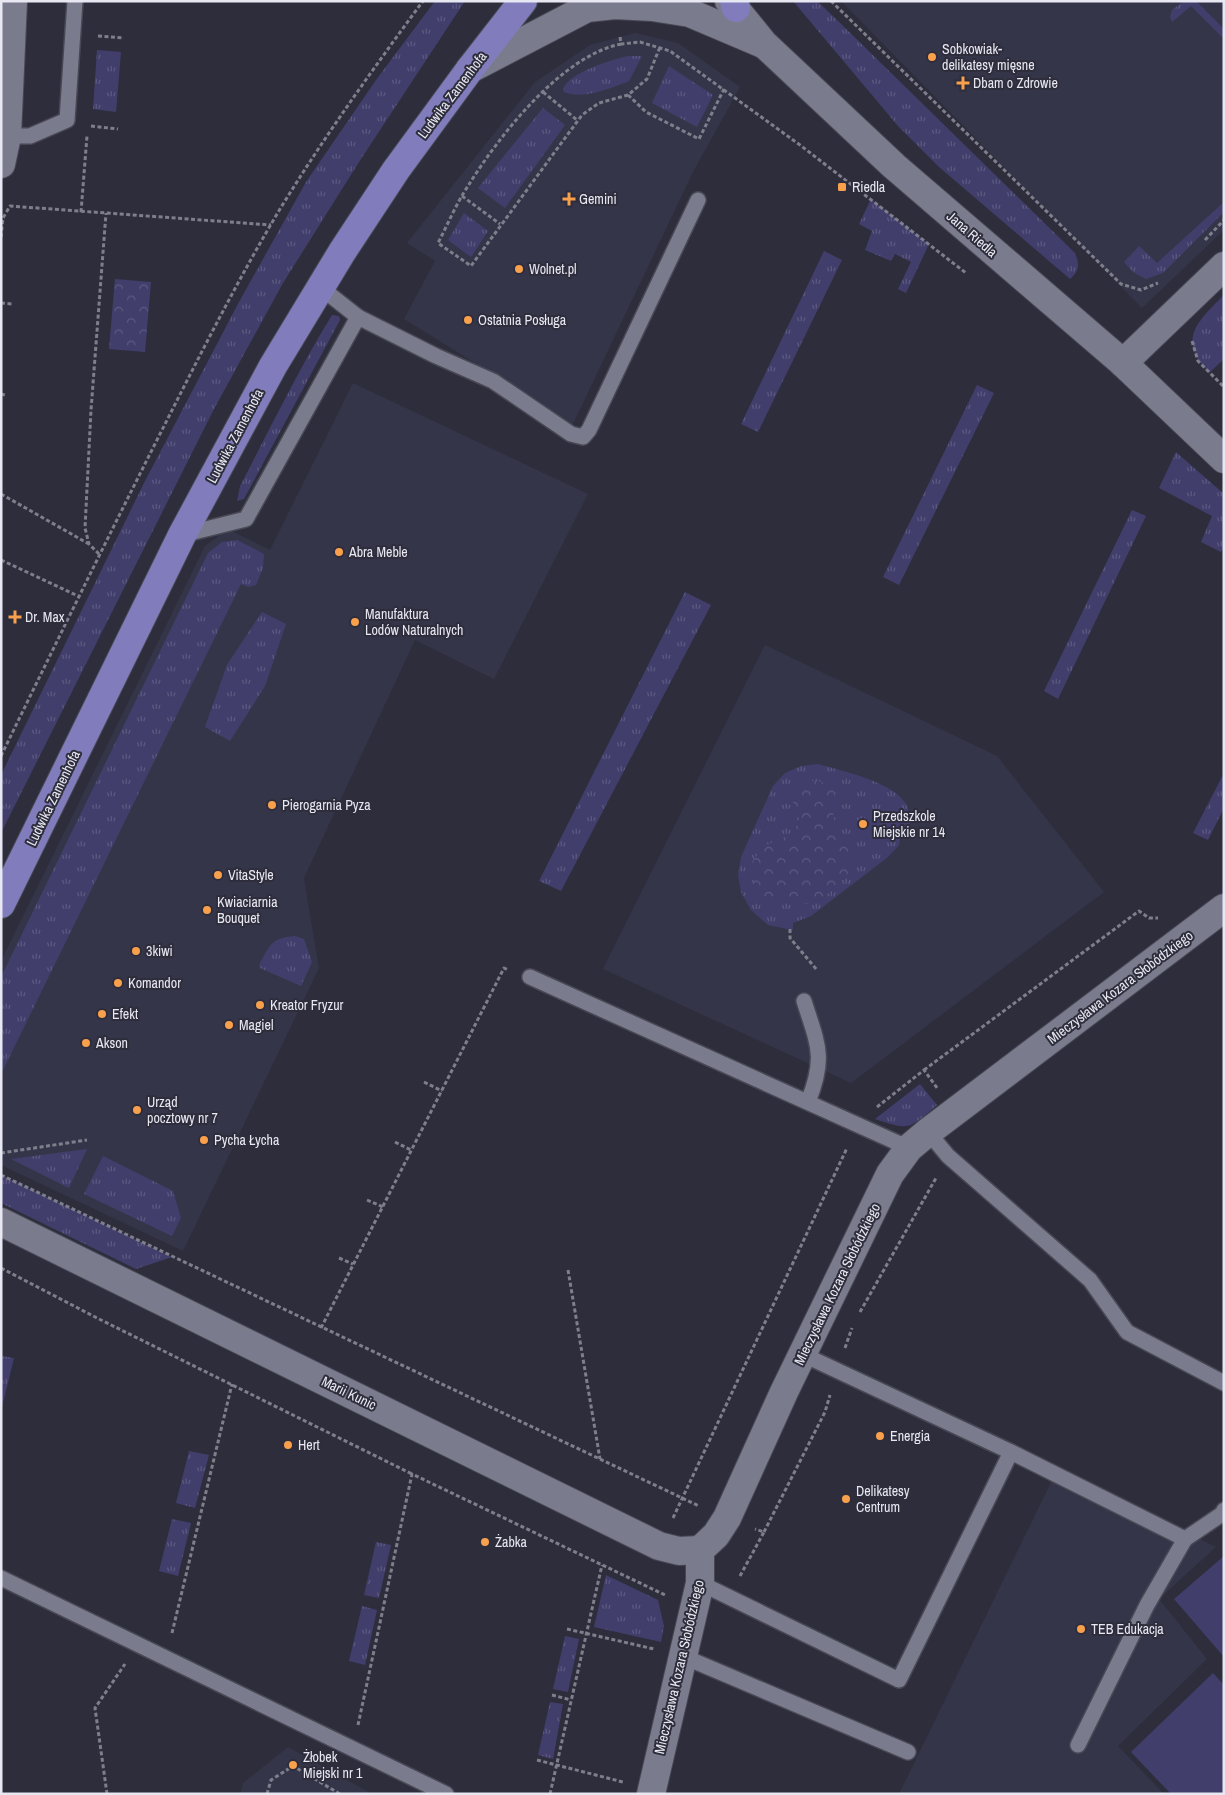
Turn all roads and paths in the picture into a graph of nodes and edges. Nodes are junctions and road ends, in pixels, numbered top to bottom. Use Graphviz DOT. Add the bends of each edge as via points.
graph roads {
  1 [pos="13,1"];
  2 [pos="75,1"];
  3 [pos="424,1"];
  4 [pos="498,1"];
  5 [pos="523,1"];
  6 [pos="830,1"];
  7 [pos="733,4"];
  8 [pos="615,5"];
  9 [pos="94,36"];
  10 [pos="124,38"];
  11 [pos="621,44"];
  12 [pos="764,44"];
  13 [pos="660,47"];
  14 [pos="470,69"];
  15 [pos="724,89"];
  16 [pos="543,92"];
  17 [pos="628,95"];
  18 [pos="577,120"];
  19 [pos="88,126"];
  20 [pos="118,129"];
  21 [pos="7,136"];
  22 [pos="1,164"];
  23 [pos="462,196"];
  24 [pos="698,200"];
  25 [pos="106,213"];
  26 [pos="1224,220"];
  27 [pos="500,224"];
  28 [pos="271,225"];
  29 [pos="1,237"];
  30 [pos="1199,246"];
  31 [pos="1224,266"];
  32 [pos="973,278"];
  33 [pos="1162,280"];
  34 [pos="320,288"];
  35 [pos="1,303"];
  36 [pos="12,304"];
  37 [pos="358,317"];
  38 [pos="1123,362"];
  39 [pos="1224,459"];
  40 [pos="1,494"];
  41 [pos="182,535"];
  42 [pos="89,544"];
  43 [pos="99,554"];
  44 [pos="1,560"];
  45 [pos="78,596"];
  46 [pos="1,756"];
  47 [pos="1,904"];
  48 [pos="1224,908"];
  49 [pos="1166,915"];
  50 [pos="790,929"];
  51 [pos="816,970"];
  52 [pos="530,976"];
  53 [pos="804,1001"];
  54 [pos="924,1070"];
  55 [pos="424,1082"];
  56 [pos="442,1091"];
  57 [pos="808,1102"];
  58 [pos="955,1112"];
  59 [pos="860,1126"];
  60 [pos="87,1140"];
  61 [pos="919,1140"];
  62 [pos="395,1142"];
  63 [pos="412,1150"];
  64 [pos="1,1153"];
  65 [pos="948,1156"];
  66 [pos="367,1200"];
  67 [pos="383,1206"];
  68 [pos="1,1222"];
  69 [pos="338,1258"];
  70 [pos="353,1264"];
  71 [pos="1,1268"];
  72 [pos="568,1270"];
  73 [pos="859,1315"];
  74 [pos="854,1323"];
  75 [pos="321,1328"];
  76 [pos="804,1355"];
  77 [pos="837,1371"];
  78 [pos="1224,1383"];
  79 [pos="232,1384"];
  80 [pos="1011,1452"];
  81 [pos="600,1460"];
  82 [pos="412,1474"];
  83 [pos="1224,1510"];
  84 [pos="764,1532"];
  85 [pos="1185,1539"];
  86 [pos="659,1546"];
  87 [pos="700,1550"];
  88 [pos="602,1565"];
  89 [pos="1,1578"];
  90 [pos="640,1584"];
  91 [pos="700,1584"];
  92 [pos="667,1604"];
  93 [pos="567,1629"];
  94 [pos="586,1632"];
  95 [pos="171,1637"];
  96 [pos="656,1649"];
  97 [pos="682,1656"];
  98 [pos="552,1695"];
  99 [pos="571,1700"];
  100 [pos="356,1735"];
  101 [pos="1078,1745"];
  102 [pos="908,1752"];
  103 [pos="537,1760"];
  104 [pos="557,1765"];
  105 [pos="639,1788"];
  106 [pos="266,1794"];
  107 [pos="340,1794"];
  108 [pos="446,1794"];
  109 [pos="550,1794"];
  1 -- 21 [label="street"];
  2 -- 21 [label="lane" via="67,120 30,136"];
  3 -- 28 [label="path" via="329,133"];
  4 -- 14 [label="main road"];
  5 -- 14 [label="main road, Ludwika Zamenhofa"];
  6 -- 33 [label="path" via="1121,284 1141,290"];
  7 -- 12 [label="street, Jana Riedla"];
  8 -- 11 [label="path"];
  8 -- 12 [label="street" via="690,13"];
  8 -- 14 [label="street" via="587,8"];
  9 -- 10 [label="path"];
  11 -- 13 [label="path" via="640,42"];
  11 -- 16 [label="path" via="605,47 588,56 565,71"];
  12 -- 38 [label="street, Jana Riedla" via="894,166"];
  13 -- 15 [label="path"];
  13 -- 17 [label="path" via="647,79"];
  14 -- 34 [label="main road, Ludwika Zamenhofa" via="396,170"];
  15 -- 17 [label="path" via="699,139 646,112"];
  15 -- 32 [label="path"];
  16 -- 18 [label="path"];
  16 -- 23 [label="path" via="505,136"];
  17 -- 18 [label="path" via="600,104"];
  18 -- 27 [label="path"];
  19 -- 20 [label="path"];
  21 -- 22 [label="street"];
  23 -- 27 [label="path"];
  23 -- 27 [label="path" via="438,243 471,266"];
  24 -- 37 [label="lane" via="583,437 571,434 493,381"];
  25 -- 28 [label="path"];
  25 -- 29 [label="path" via="10,206 3,218"];
  25 -- 42 [label="path" via="91,410 85,528"];
  26 -- 30 [label="path"];
  28 -- 43 [label="path" via="192,370"];
  31 -- 38 [label="street"];
  34 -- 37 [label="lane"];
  34 -- 41 [label="main road, Ludwika Zamenhofa" via="268,374"];
  35 -- 36 [label="path"];
  37 -- 41 [label="lane" via="246,518"];
  38 -- 39 [label="street, Jana Riedla"];
  40 -- 42 [label="path"];
  41 -- 47 [label="main road, Ludwika Zamenhofa"];
  42 -- 43 [label="path"];
  43 -- 45 [label="path"];
  44 -- 45 [label="path"];
  45 -- 46 [label="path"];
  48 -- 58 [label="street, Mieczysława Kozara Słobódzkiego"];
  49 -- 54 [label="path" via="1149,918 1140,910"];
  50 -- 51 [label="path" via="790,938"];
  52 -- 56 [label="path" via="504,968"];
  52 -- 57 [label="lane"];
  53 -- 57 [label="lane" via="819,1050 817,1078"];
  54 -- 58 [label="path"];
  54 -- 59 [label="path" via="867,1115"];
  55 -- 56 [label="path"];
  56 -- 63 [label="path"];
  57 -- 59 [label="lane"];
  58 -- 61 [label="street, Mieczysława Kozara Słobódzkiego"];
  59 -- 61 [label="lane"];
  59 -- 86 [label="path" via="841,1158"];
  60 -- 64 [label="path"];
  61 -- 65 [label="lane"];
  61 -- 76 [label="street, Mieczysława Kozara Słobódzkiego" via="890,1174"];
  62 -- 63 [label="path"];
  63 -- 67 [label="path"];
  65 -- 73 [label="path"];
  65 -- 78 [label="lane" via="1090,1280 1127,1332"];
  66 -- 67 [label="path"];
  67 -- 70 [label="path"];
  68 -- 86 [label="street, Marii Kunic"];
  69 -- 70 [label="path"];
  70 -- 75 [label="path"];
  71 -- 79 [label="path"];
  72 -- 81 [label="path"];
  74 -- 77 [label="path"];
  76 -- 77 [label="lane"];
  76 -- 87 [label="street, Mieczysława Kozara Słobódzkiego" via="726,1518 716,1535"];
  77 -- 80 [label="lane"];
  77 -- 84 [label="path" via="825,1412"];
  79 -- 82 [label="path"];
  79 -- 95 [label="path"];
  80 -- 85 [label="lane"];
  80 -- 91 [label="lane" via="899,1680"];
  82 -- 88 [label="path"];
  82 -- 100 [label="path"];
  83 -- 85 [label="lane"];
  85 -- 101 [label="lane" via="1147,1605"];
  86 -- 87 [label="street, Marii Kunic" via="680,1551"];
  86 -- 90 [label="path"];
  87 -- 91 [label="street, Mieczysława Kozara Słobódzkiego"];
  88 -- 90 [label="path"];
  88 -- 94 [label="path"];
  89 -- 108 [label="lane"];
  90 -- 92 [label="path" via="664,1595"];
  91 -- 97 [label="street, Mieczysława Kozara Słobódzkiego"];
  93 -- 94 [label="path"];
  94 -- 96 [label="path"];
  94 -- 99 [label="path"];
  97 -- 102 [label="lane"];
  97 -- 105 [label="street, Mieczysława Kozara Słobódzkiego"];
  98 -- 99 [label="path"];
  99 -- 104 [label="path"];
  103 -- 104 [label="path"];
  104 -- 105 [label="path"];
  104 -- 109 [label="path"];
  106 -- 107 [label="path" via="271,1780 293,1766"];
}
